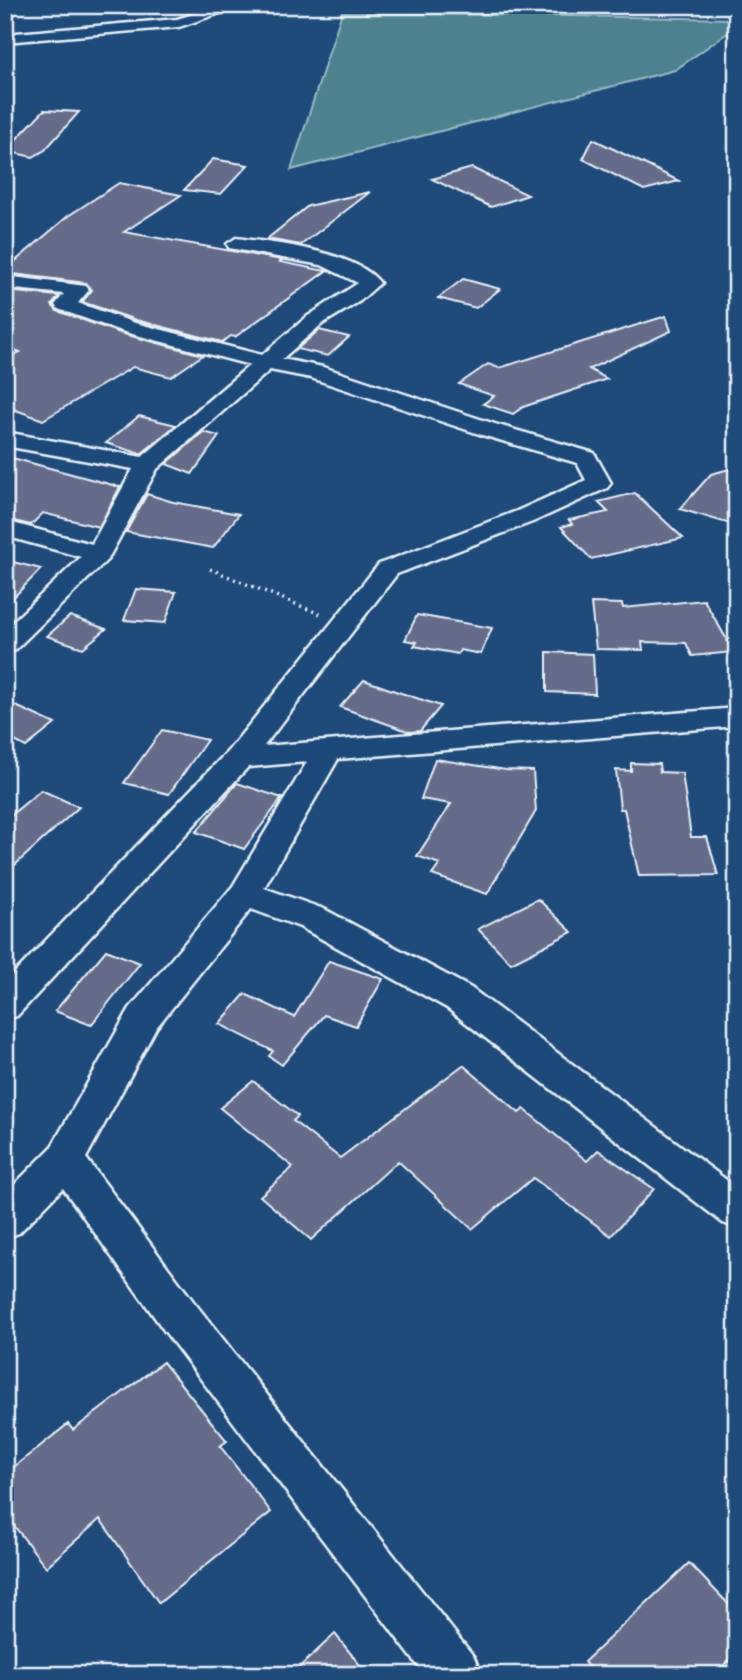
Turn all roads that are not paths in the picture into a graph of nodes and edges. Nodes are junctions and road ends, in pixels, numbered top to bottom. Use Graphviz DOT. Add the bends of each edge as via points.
graph roads {
  1 [pos="238,5"];
  2 [pos="5,38"];
  3 [pos="236,244"];
  4 [pos="5,282"];
  5 [pos="267,363"];
  6 [pos="5,439"];
  7 [pos="147,465"];
  8 [pos="5,528"];
  9 [pos="99,554"];
  10 [pos="5,644"];
  11 [pos="737,717"];
  12 [pos="328,751"];
  13 [pos="240,758"];
  14 [pos="245,894"];
  15 [pos="5,1006"];
  16 [pos="65,1160"];
  17 [pos="737,1211"];
  18 [pos="5,1221"];
  19 [pos="456,1675"];
  1 -- 2 [label="street" via="179,23"];
  3 -- 5 [label="street" via="318,259 363,275 370,284 315,320"];
  4 -- 5 [label="street" via="79,290 65,304 128,327"];
  5 -- 7 [label="street"];
  5 -- 13 [label="street" via="314,372 586,458 599,483 387,569"];
  6 -- 7 [label="street"];
  7 -- 9 [label="street"];
  8 -- 9 [label="street"];
  9 -- 10 [label="street"];
  11 -- 12 [label="street"];
  12 -- 13 [label="street"];
  12 -- 14 [label="street"];
  13 -- 15 [label="street"];
  14 -- 16 [label="street" via="143,1018"];
  14 -- 17 [label="street" via="312,918 459,998"];
  16 -- 18 [label="street"];
  16 -- 19 [label="street"];
}
